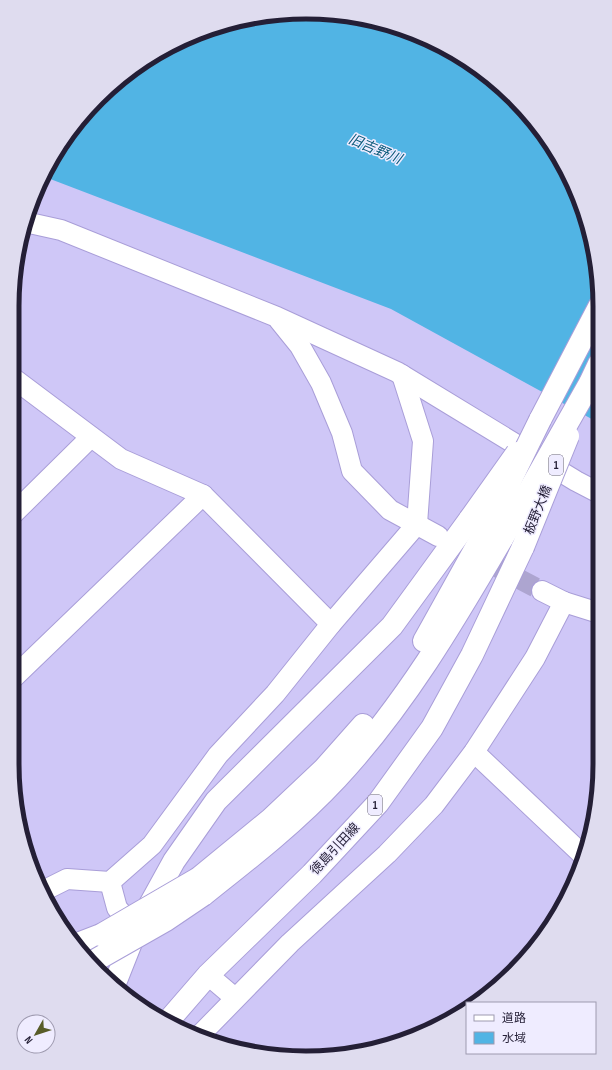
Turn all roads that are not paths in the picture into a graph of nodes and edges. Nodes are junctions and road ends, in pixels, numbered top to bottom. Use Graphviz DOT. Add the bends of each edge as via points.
graph roads {
  1 [pos="31,223"];
  2 [pos="277,317"];
  3 [pos="593,318"];
  4 [pos="402,375"];
  5 [pos="593,377"];
  6 [pos="593,379"];
  7 [pos="19,383"];
  8 [pos="91,437"];
  9 [pos="593,490"];
  10 [pos="203,495"];
  11 [pos="19,508"];
  12 [pos="417,524"];
  13 [pos="487,528"];
  14 [pos="438,536"];
  15 [pos="523,547"];
  16 [pos="542,591"];
  17 [pos="564,602"];
  18 [pos="593,611"];
  19 [pos="331,624"];
  20 [pos="19,672"];
  21 [pos="474,752"];
  22 [pos="579,852"];
  23 [pos="110,882"];
  24 [pos="201,886"];
  25 [pos="48,889"];
  26 [pos="136,930"];
  27 [pos="81,943"];
  28 [pos="97,960"];
  29 [pos="208,975"];
  30 [pos="117,980"];
  31 [pos="235,998"];
  32 [pos="171,1017"];
  33 [pos="203,1032"];
  1 -- 2 [label="street" via="61,230"];
  2 -- 4 [label="street"];
  2 -- 12 [label="street" via="300,346 321,383 342,433 352,471 390,510"];
  3 -- 13 [label="main road, bridge"];
  4 -- 9 [label="street"];
  4 -- 12 [label="street" via="423,441"];
  5 -- 13 [label="main road, bridge"];
  6 -- 15 [label="main road, 板野大橋 / 1, bridge"];
  7 -- 8 [label="street"];
  8 -- 10 [label="street" via="121,459"];
  8 -- 11 [label="street"];
  10 -- 19 [label="street"];
  10 -- 20 [label="street"];
  12 -- 14 [label="street"];
  12 -- 19 [label="street"];
  13 -- 24 [label="main road" via="458,615 388,717 337,778 278,836"];
  13 -- 26 [label="main road" via="216,801 174,861"];
  15 -- 29 [label="main road, 徳島引田線 / 1" via="472,655 432,728 378,802 312,874"];
  16 -- 17 [label="street"];
  17 -- 18 [label="street"];
  17 -- 21 [label="street" via="535,658"];
  19 -- 23 [label="street" via="275,694 218,755 152,846"];
  21 -- 22 [label="street"];
  21 -- 31 [label="street" via="434,805 387,854"];
  23 -- 25 [label="street" via="67,879"];
  23 -- 26 [label="street" via="117,908"];
  24 -- 27 [label="main road, bridge"];
  24 -- 28 [label="main road, bridge" via="166,920"];
  26 -- 30 [label="main road"];
  29 -- 31 [label="street"];
  29 -- 32 [label="main road, 徳島引田線 / 1"];
  31 -- 33 [label="street"];
}
